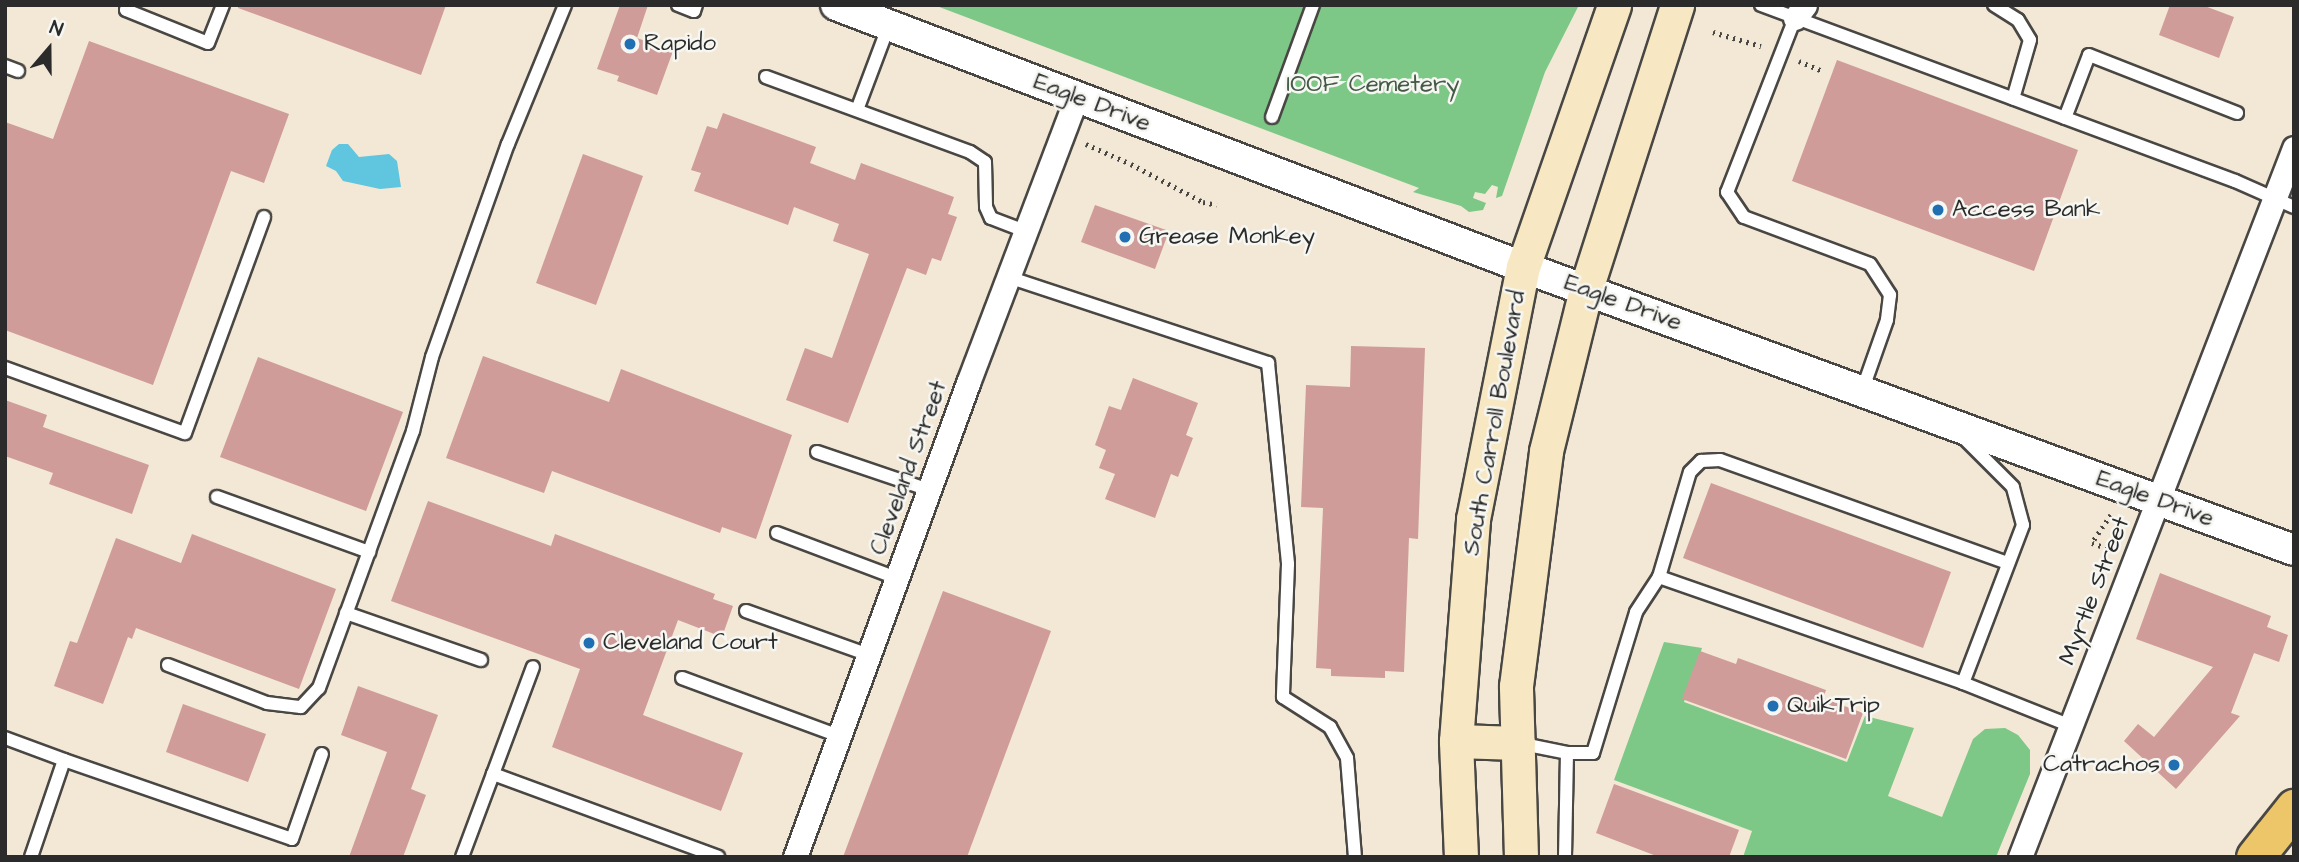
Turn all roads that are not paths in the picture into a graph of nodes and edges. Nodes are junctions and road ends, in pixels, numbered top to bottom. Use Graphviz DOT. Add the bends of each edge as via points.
graph roads {
  1 [pos="128,5"];
  2 [pos="223,5"];
  3 [pos="565,5"];
  4 [pos="678,5"];
  5 [pos="696,5"];
  6 [pos="836,5"];
  7 [pos="1313,5"];
  8 [pos="1614,5"];
  9 [pos="1676,5"];
  10 [pos="1761,5"];
  11 [pos="1994,5"];
  12 [pos="1800,11"];
  13 [pos="889,25"];
  14 [pos="766,77"];
  15 [pos="1076,98"];
  16 [pos="2013,99"];
  17 [pos="857,110"];
  18 [pos="2237,113"];
  19 [pos="1272,117"];
  20 [pos="2065,118"];
  21 [pos="2294,148"];
  22 [pos="2284,202"];
  23 [pos="264,218"];
  24 [pos="1025,231"];
  25 [pos="1523,267"];
  26 [pos="1008,277"];
  27 [pos="1586,289"];
  28 [pos="5,368"];
  29 [pos="1862,391"];
  30 [pos="1948,423"];
  31 [pos="817,452"];
  32 [pos="929,490"];
  33 [pos="217,497"];
  34 [pos="2158,500"];
  35 [pos="777,533"];
  36 [pos="2294,550"];
  37 [pos="369,552"];
  38 [pos="2007,563"];
  39 [pos="897,578"];
  40 [pos="1659,578"];
  41 [pos="746,611"];
  42 [pos="346,613"];
  43 [pos="869,655"];
  44 [pos="481,660"];
  45 [pos="169,665"];
  46 [pos="533,667"];
  47 [pos="682,678"];
  48 [pos="1963,683"];
  49 [pos="2071,726"];
  50 [pos="839,736"];
  51 [pos="5,738"];
  52 [pos="1456,741"];
  53 [pos="1518,743"];
  54 [pos="1567,753"];
  55 [pos="322,754"];
  56 [pos="64,760"];
  57 [pos="493,774"];
  58 [pos="2294,807"];
  59 [pos="31,857"];
  60 [pos="462,857"];
  61 [pos="719,857"];
  62 [pos="795,857"];
  63 [pos="1355,857"];
  64 [pos="1461,857"];
  65 [pos="1521,857"];
  66 [pos="1564,857"];
  67 [pos="2020,857"];
  68 [pos="2255,857"];
  1 -- 2 [label="lane" via="127,10 208,43"];
  3 -- 37 [label="lane" via="432,357 413,431"];
  4 -- 5 [label="lane" via="694,12"];
  6 -- 13 [label="street, Eagle Drive"];
  7 -- 19 [label="lane"];
  8 -- 25 [label="main road, South Carroll Boulevard"];
  9 -- 27 [label="main road"];
  10 -- 12 [label="lane"];
  11 -- 16 [label="lane" via="2018,20 2030,40"];
  12 -- 16 [label="lane"];
  12 -- 29 [label="lane" via="1727,192 1744,217 1870,264 1890,295 1887,320"];
  13 -- 15 [label="street, Eagle Drive"];
  13 -- 17 [label="lane"];
  14 -- 17 [label="lane"];
  15 -- 24 [label="street, Cleveland Street"];
  15 -- 25 [label="street, Eagle Drive"];
  16 -- 20 [label="lane"];
  17 -- 24 [label="lane" via="970,152 985,162 986,207 991,218"];
  18 -- 20 [label="lane" via="2089,55"];
  20 -- 22 [label="lane"];
  21 -- 22 [label="street, Myrtle Street"];
  22 -- 34 [label="street, Myrtle Street"];
  23 -- 28 [label="lane" via="185,432"];
  24 -- 26 [label="street, Cleveland Street"];
  25 -- 27 [label="street, Eagle Drive"];
  25 -- 52 [label="main road, South Carroll Boulevard" via="1473,519"];
  26 -- 32 [label="street, Cleveland Street"];
  26 -- 63 [label="lane" via="1268,363 1288,564 1283,697 1330,727 1347,758"];
  27 -- 29 [label="street, Eagle Drive"];
  27 -- 53 [label="main road" via="1546,451 1516,686"];
  29 -- 30 [label="street, Eagle Drive"];
  30 -- 34 [label="street, Eagle Drive"];
  30 -- 38 [label="lane" via="2013,487 2023,525"];
  31 -- 32 [label="lane"];
  32 -- 39 [label="street, Cleveland Street"];
  33 -- 37 [label="lane"];
  34 -- 36 [label="street, Eagle Drive"];
  34 -- 49 [label="street, Myrtle Street"];
  35 -- 39 [label="lane"];
  37 -- 42 [label="lane"];
  38 -- 40 [label="lane" via="1720,460 1701,461 1690,472"];
  38 -- 48 [label="lane"];
  39 -- 43 [label="street, Cleveland Street"];
  40 -- 48 [label="lane"];
  40 -- 54 [label="lane" via="1636,612 1592,753"];
  41 -- 43 [label="lane"];
  42 -- 44 [label="lane"];
  42 -- 45 [label="lane" via="319,688 300,707 267,703"];
  43 -- 50 [label="street, Cleveland Street"];
  46 -- 57 [label="lane"];
  47 -- 50 [label="lane"];
  48 -- 49 [label="lane"];
  49 -- 67 [label="street, Myrtle Street"];
  50 -- 62 [label="street, Cleveland Street"];
  51 -- 56 [label="lane"];
  52 -- 53 [label="main road"];
  52 -- 64 [label="main road, South Carroll Boulevard"];
  53 -- 54 [label="lane"];
  53 -- 65 [label="main road"];
  54 -- 66 [label="lane"];
  55 -- 56 [label="lane" via="292,839"];
  56 -- 59 [label="lane"];
  57 -- 60 [label="lane"];
  57 -- 61 [label="lane"];
  58 -- 68 [label="main road"];
}
